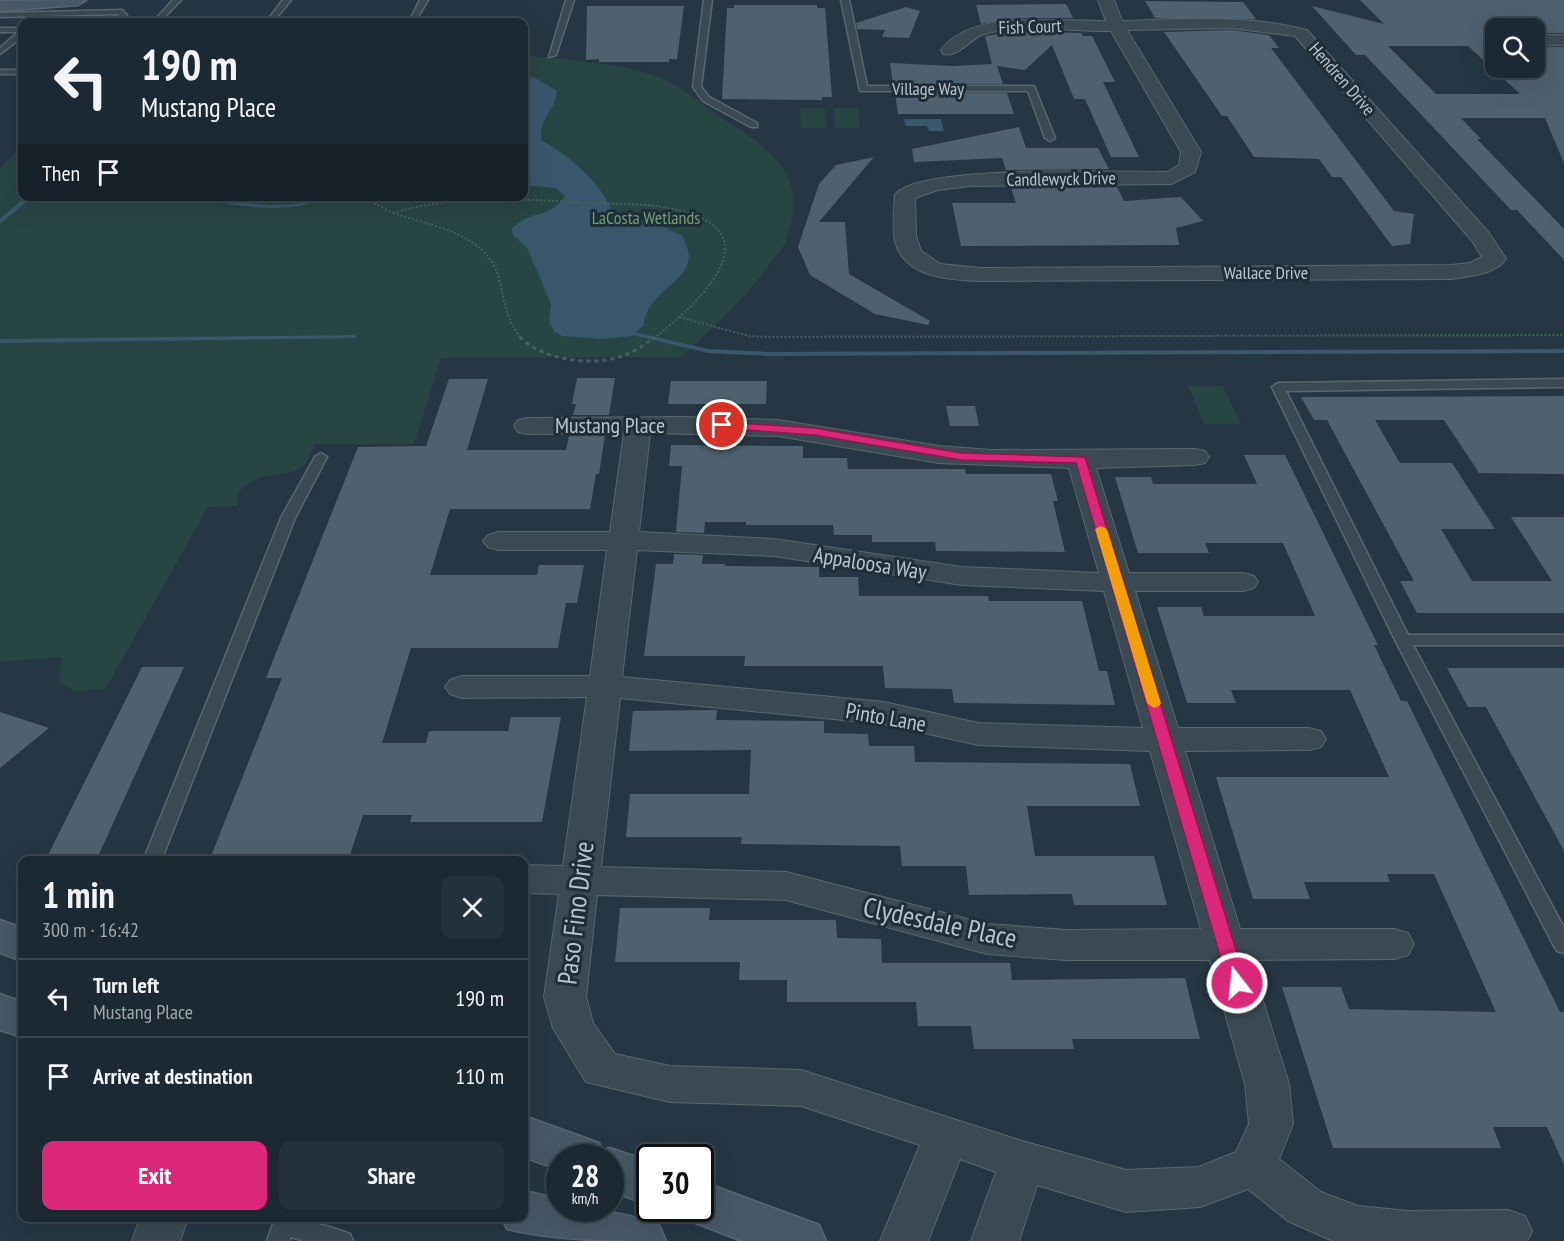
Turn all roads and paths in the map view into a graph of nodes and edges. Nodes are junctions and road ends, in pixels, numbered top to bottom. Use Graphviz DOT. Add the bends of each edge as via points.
graph roads {
  1 [pos="78,0"];
  2 [pos="177,0"];
  3 [pos="287,0"];
  4 [pos="424,0"];
  5 [pos="570,0"];
  6 [pos="708,0"];
  7 [pos="845,0"];
  8 [pos="1106,0"];
  9 [pos="36,1"];
  10 [pos="0,6"];
  11 [pos="0,15"];
  12 [pos="120,18"];
  13 [pos="160,18"];
  14 [pos="272,18"];
  15 [pos="414,18"];
  16 [pos="0,22"];
  17 [pos="18,22"];
  18 [pos="1116,25"];
  19 [pos="0,30"];
  20 [pos="18,31"];
  21 [pos="18,35"];
  22 [pos="1545,40"];
  23 [pos="1564,40"];
  24 [pos="949,50"];
  25 [pos="0,52"];
  26 [pos="552,55"];
  27 [pos="0,72"];
  28 [pos="18,72"];
  29 [pos="754,125"];
  30 [pos="1050,138"];
  31 [pos="528,200"];
  32 [pos="369,201"];
  33 [pos="454,201"];
  34 [pos="392,213"];
  35 [pos="1481,238"];
  36 [pos="1008,274"];
  37 [pos="679,317"];
  38 [pos="1564,335"];
  39 [pos="1564,383"];
  40 [pos="638,425"];
  41 [pos="527,426"];
  42 [pos="321,457"];
  43 [pos="1195,458"];
  44 [pos="1080,459"];
  45 [pos="498,541"];
  46 [pos="624,541"];
  47 [pos="1116,582"];
  48 [pos="1243,582"];
  49 [pos="1403,640"];
  50 [pos="1564,640"];
  51 [pos="604,686"];
  52 [pos="462,687"];
  53 [pos="1309,738"];
  54 [pos="1166,740"];
  55 [pos="154,856"];
  56 [pos="580,878"];
  57 [pos="528,879"];
  58 [pos="0,936"];
  59 [pos="18,943"];
  60 [pos="1225,943"];
  61 [pos="1395,944"];
  62 [pos="1564,946"];
  63 [pos="0,1011"];
  64 [pos="18,1018"];
  65 [pos="946,1136"];
  66 [pos="528,1138"];
  67 [pos="546,1144"];
  68 [pos="1022,1161"];
  69 [pos="1253,1166"];
  70 [pos="714,1208"];
  71 [pos="528,1216"];
  72 [pos="528,1217"];
  73 [pos="163,1222"];
  74 [pos="1508,1231"];
  75 [pos="156,1241"];
  76 [pos="278,1241"];
  77 [pos="342,1241"];
  78 [pos="587,1241"];
  79 [pos="641,1241"];
  80 [pos="801,1241"];
  81 [pos="904,1241"];
  82 [pos="996,1241"];
  1 -- 9 [label="main road"];
  2 -- 13 [label="lane"];
  3 -- 14 [label="lane"];
  4 -- 15 [label="lane"];
  5 -- 26 [label="lane"];
  6 -- 29 [label="lane" via="697,87 706,99"];
  7 -- 30 [label="lane, Village Way" via="863,89 1031,88"];
  8 -- 18 [label="street, Candlewyck Drive"];
  9 -- 10 [label="main road"];
  11 -- 12 [label="lane" via="122,12"];
  16 -- 17 [label="lane"];
  18 -- 24 [label="street, Fish Court" via="982,29"];
  18 -- 35 [label="street, Hendren Drive" via="1250,24 1301,33"];
  18 -- 36 [label="street, Candlewyck Drive" via="1191,152 1188,168 1171,177 944,181 905,195 906,244 916,260 937,271"];
  19 -- 20 [label="lane"];
  21 -- 25 [label="lane"];
  22 -- 23 [label="street"];
  27 -- 28 [label="lane"];
  31 -- 37 [label="path" via="631,204 697,216 716,227 725,241 726,259 716,279"];
  32 -- 34 [label="path"];
  33 -- 34 [label="path"];
  34 -- 37 [label="path" via="482,249 493,261 508,323 520,339 537,350 566,358 620,358 635,352"];
  35 -- 36 [label="street, Wallace Drive" via="1495,259 1475,269 1451,272"];
  37 -- 38 [label="path" via="749,336 768,337"];
  39 -- 49 [label="lane" via="1278,387"];
  40 -- 41 [label="street, Mustang Place"];
  40 -- 44 [label="street, Mustang Place" via="780,429 961,456"];
  40 -- 46 [label="street, Paso Fino Drive"];
  42 -- 55 [label="lane" via="288,518"];
  43 -- 44 [label="street, Mustang Place"];
  44 -- 47 [label="street"];
  45 -- 46 [label="street, Appaloosa Way"];
  46 -- 47 [label="street, Appaloosa Way" via="747,545 965,576"];
  46 -- 51 [label="street, Paso Fino Drive"];
  47 -- 48 [label="street, Appaloosa Way"];
  47 -- 54 [label="street"];
  49 -- 50 [label="lane"];
  49 -- 62 [label="lane"];
  51 -- 52 [label="street, Pinto Lane"];
  51 -- 54 [label="street, Pinto Lane" via="884,713 978,734"];
  51 -- 56 [label="street, Paso Fino Drive"];
  53 -- 54 [label="street, Pinto Lane"];
  54 -- 60 [label="street"];
  56 -- 57 [label="street, Clydesdale Place"];
  56 -- 60 [label="street, Clydesdale Place" via="786,886 987,939 1066,945"];
  56 -- 65 [label="street, Paso Fino Drive" via="565,997 574,1028 602,1069 670,1084 801,1088"];
  58 -- 59 [label="main road"];
  60 -- 61 [label="street, Clydesdale Place"];
  60 -- 69 [label="street" via="1266,1084 1271,1124"];
  63 -- 64 [label="main road"];
  65 -- 68 [label="street, Paso Fino Drive"];
  65 -- 81 [label="street"];
  66 -- 67 [label="main road"];
  68 -- 69 [label="street, Paso Fino Drive" via="1126,1191 1200,1187"];
  68 -- 82 [label="street"];
  69 -- 74 [label="street" via="1311,1211 1343,1225 1384,1233"];
  70 -- 80 [label="main road"];
  71 -- 79 [label="main road"];
  72 -- 78 [label="main road"];
  73 -- 75 [label="street"];
  76 -- 77 [label="lane" via="283,1225"];
}
